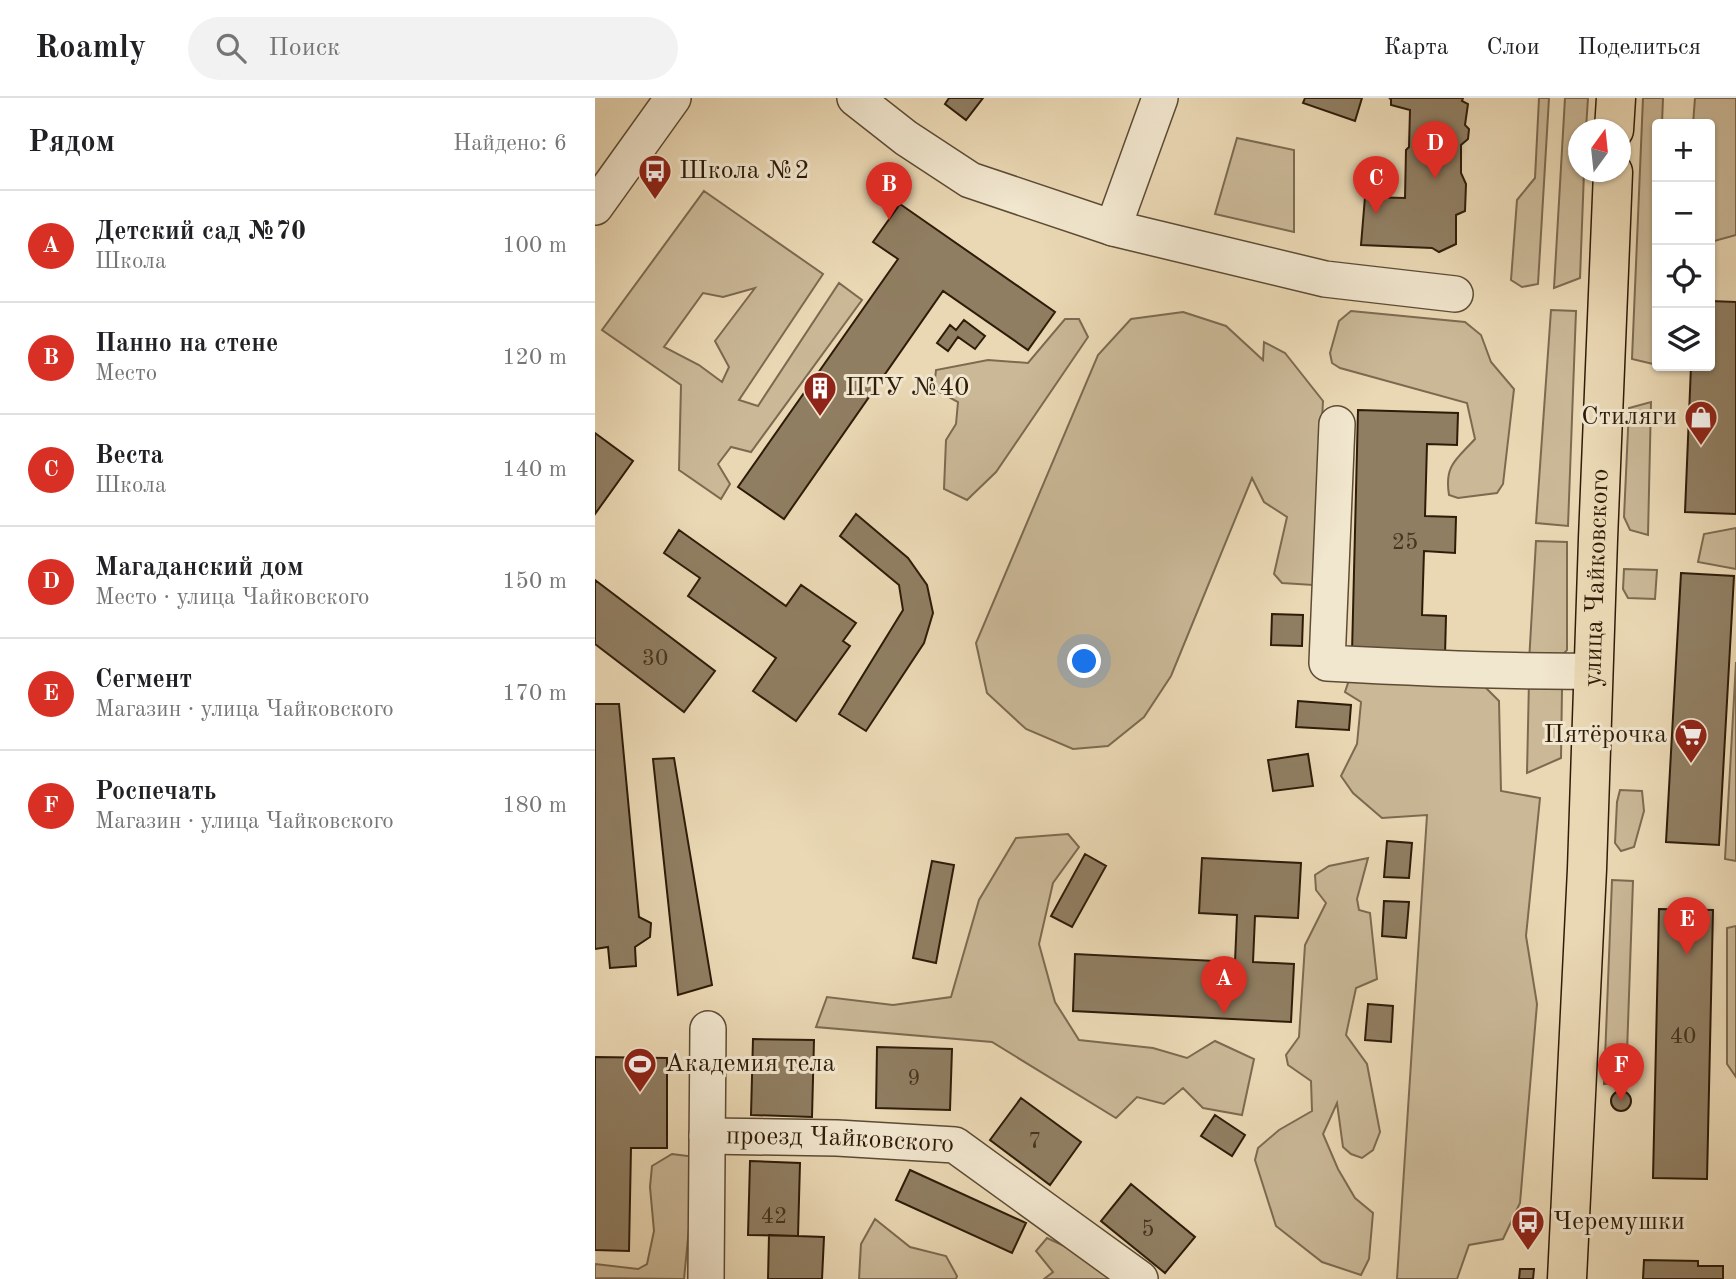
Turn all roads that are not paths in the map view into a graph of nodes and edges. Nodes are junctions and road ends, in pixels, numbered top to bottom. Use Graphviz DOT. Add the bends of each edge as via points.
graph roads {
  1 [pos="673,98"];
  2 [pos="855,98"];
  3 [pos="1160,98"];
  4 [pos="1616,98"];
  5 [pos="1615,119"];
  6 [pos="1613,182"];
  7 [pos="595,208"];
  8 [pos="1113,228"];
  9 [pos="1455,294"];
  10 [pos="1337,424"];
  11 [pos="1594,671"];
  12 [pos="708,1029"];
  13 [pos="707,1136"];
  14 [pos="706,1279"];
  15 [pos="1140,1279"];
  16 [pos="1567,1279"];
  1 -- 7 [label="street"];
  2 -- 8 [label="street" via="970,180"];
  3 -- 8 [label="street"];
  4 -- 5 [label="main road"];
  6 -- 11 [label="main road, улица Чайковского"];
  8 -- 9 [label="street" via="1325,279"];
  10 -- 11 [label="street" via="1327,663"];
  11 -- 16 [label="main road, улица Чайковского"];
  12 -- 13 [label="street"];
  13 -- 14 [label="street"];
  13 -- 15 [label="street, проезд Чайковского" via="955,1145"];
}
